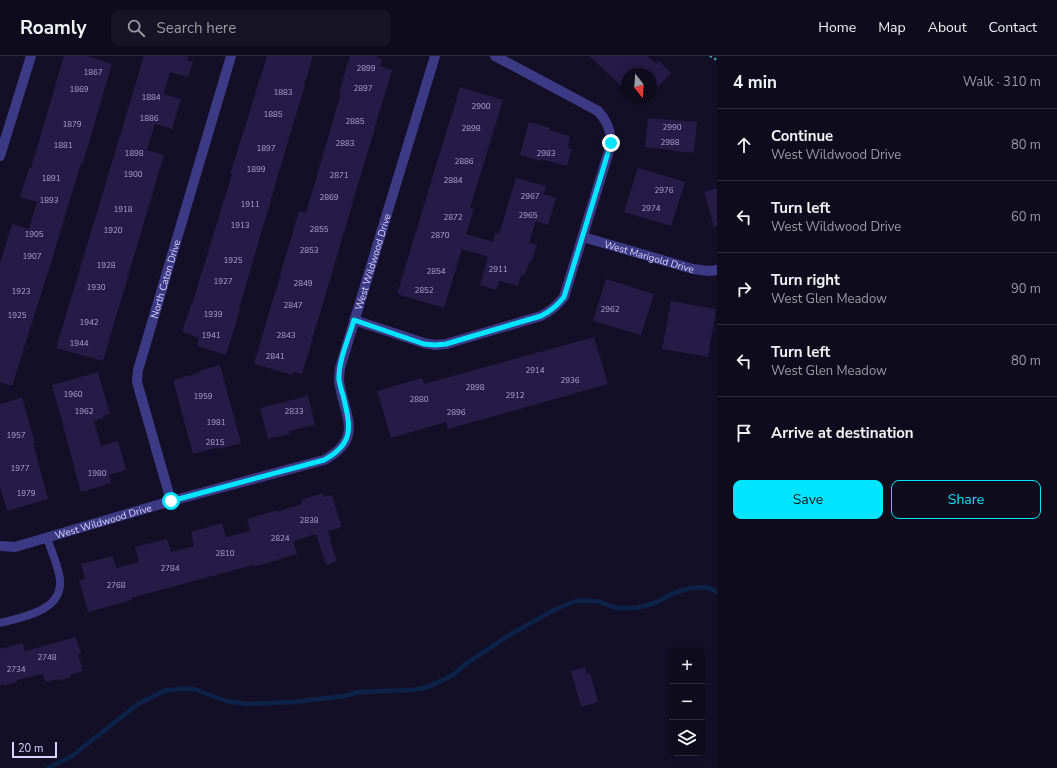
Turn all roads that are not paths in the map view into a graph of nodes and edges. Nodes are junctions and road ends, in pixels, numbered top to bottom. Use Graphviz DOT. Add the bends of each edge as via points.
graph roads {
  1 [pos="31,56"];
  2 [pos="231,56"];
  3 [pos="435,56"];
  4 [pos="495,56"];
  5 [pos="0,156"];
  6 [pos="583,237"];
  7 [pos="717,270"];
  8 [pos="354,320"];
  9 [pos="171,501"];
  10 [pos="47,537"];
  11 [pos="0,546"];
  12 [pos="0,623"];
  1 -- 5 [label="street"];
  2 -- 9 [label="street, North Caton Drive" via="138,370 137,382"];
  3 -- 8 [label="street, West Wildwood Drive"];
  4 -- 6 [label="street" via="598,111 604,117 611,136 609,151"];
  6 -- 7 [label="street, West Marigold Drive" via="694,269"];
  6 -- 8 [label="street" via="564,297 558,306 541,316 435,345 424,344"];
  8 -- 9 [label="street, West Wildwood Drive" via="340,368 339,380 349,420 348,435 343,446 324,460"];
  9 -- 10 [label="street, West Wildwood Drive"];
  10 -- 11 [label="street, West Wildwood Drive" via="14,546"];
  10 -- 12 [label="lane" via="60,579 58,593 54,600 40,611"];
}
